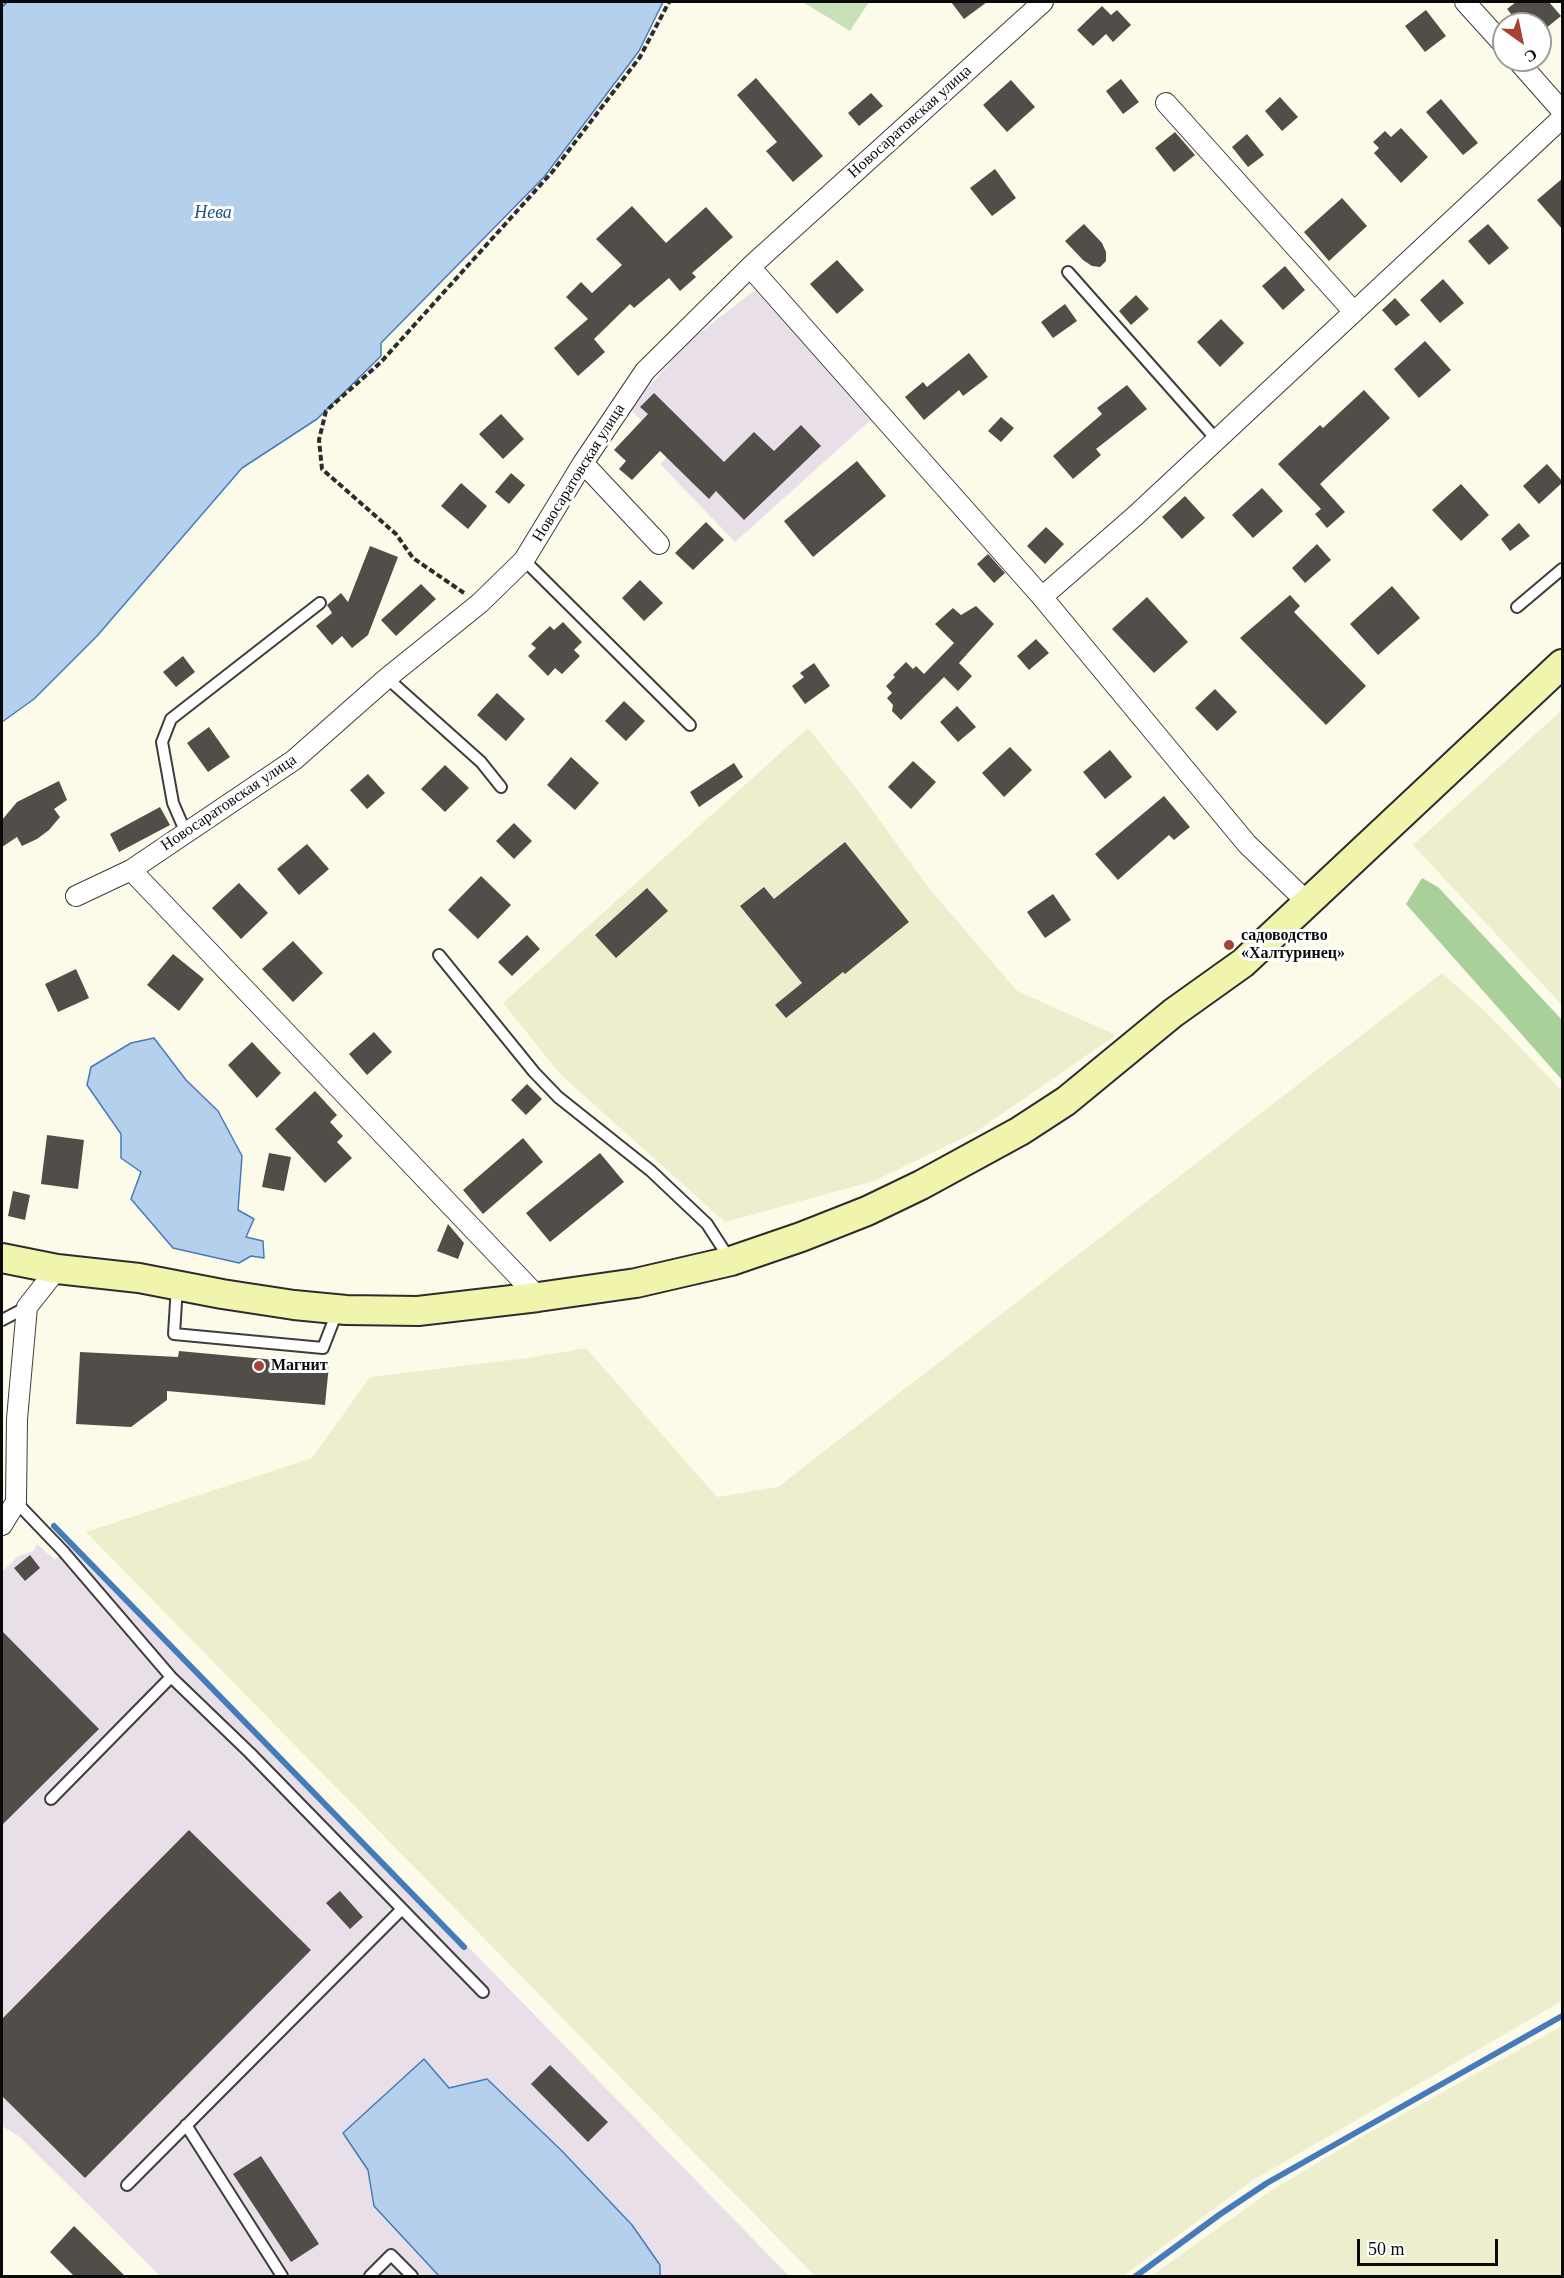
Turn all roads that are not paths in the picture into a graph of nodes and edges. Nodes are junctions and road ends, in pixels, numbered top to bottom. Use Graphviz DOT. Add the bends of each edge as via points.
graph roads {
  1 [pos="1043,2"];
  2 [pos="1465,2"];
  3 [pos="1492,32"];
  4 [pos="1528,72"];
  5 [pos="1166,103"];
  6 [pos="1563,111"];
  7 [pos="1563,118"];
  8 [pos="750,267"];
  9 [pos="1068,272"];
  10 [pos="1354,312"];
  11 [pos="1216,439"];
  12 [pos="583,463"];
  13 [pos="659,544"];
  14 [pos="524,560"];
  15 [pos="1563,569"];
  16 [pos="1042,597"];
  17 [pos="320,603"];
  18 [pos="1517,607"];
  19 [pos="1563,664"];
  20 [pos="387,678"];
  21 [pos="690,725"];
  22 [pos="501,787"];
  23 [pos="186,833"];
  24 [pos="131,870"];
  25 [pos="76,896"];
  26 [pos="1307,902"];
  27 [pos="439,955"];
  28 [pos="2,1258"];
  29 [pos="731,1261"];
  30 [pos="57,1269"];
  31 [pos="177,1286"];
  32 [pos="538,1297"];
  33 [pos="27,1307"];
  34 [pos="338,1310"];
  35 [pos="2,1320"];
  36 [pos="16,1502"];
  37 [pos="2,1525"];
  38 [pos="171,1677"];
  39 [pos="51,1799"];
  40 [pos="402,1909"];
  41 [pos="483,1992"];
  42 [pos="186,2125"];
  43 [pos="127,2185"];
  44 [pos="282,2277"];
  45 [pos="370,2277"];
  46 [pos="412,2277"];
  1 -- 8 [label="street, Новосаратовская улица"];
  2 -- 3 [label="street"];
  4 -- 6 [label="street"];
  5 -- 10 [label="street"];
  7 -- 10 [label="street"];
  8 -- 12 [label="street, Новосаратовская улица" via="645,371"];
  8 -- 16 [label="street"];
  9 -- 11 [label="lane"];
  10 -- 11 [label="street"];
  11 -- 16 [label="street"];
  12 -- 13 [label="street"];
  12 -- 14 [label="street, Новосаратовская улица"];
  14 -- 20 [label="street, Новосаратовская улица" via="480,603"];
  14 -- 21 [label="lane"];
  15 -- 18 [label="lane"];
  16 -- 26 [label="street" via="1247,844"];
  17 -- 23 [label="lane" via="171,719 162,742 173,803"];
  19 -- 26 [label="main road"];
  20 -- 22 [label="lane" via="481,762"];
  20 -- 23 [label="street, Новосаратовская улица" via="294,760"];
  23 -- 24 [label="street, Новосаратовская улица"];
  24 -- 25 [label="street, Новосаратовская улица"];
  24 -- 32 [label="street"];
  26 -- 29 [label="main road" via="1243,963 1173,1012 1066,1101 1020,1131 867,1211"];
  27 -- 29 [label="lane" via="534,1072 558,1097 651,1171 699,1216"];
  28 -- 30 [label="main road"];
  29 -- 32 [label="main road" via="636,1283"];
  30 -- 31 [label="main road"];
  30 -- 33 [label="street"];
  31 -- 34 [label="main road"];
  31 -- 34 [label="lane" via="174,1334 323,1348"];
  32 -- 34 [label="main road" via="418,1311"];
  33 -- 35 [label="lane"];
  33 -- 36 [label="street" via="17,1419"];
  36 -- 37 [label="street"];
  36 -- 38 [label="lane"];
  38 -- 39 [label="lane"];
  38 -- 40 [label="lane"];
  40 -- 41 [label="lane"];
  40 -- 42 [label="lane"];
  42 -- 43 [label="lane"];
  42 -- 44 [label="lane"];
  45 -- 46 [label="lane" via="391,2255"];
}
